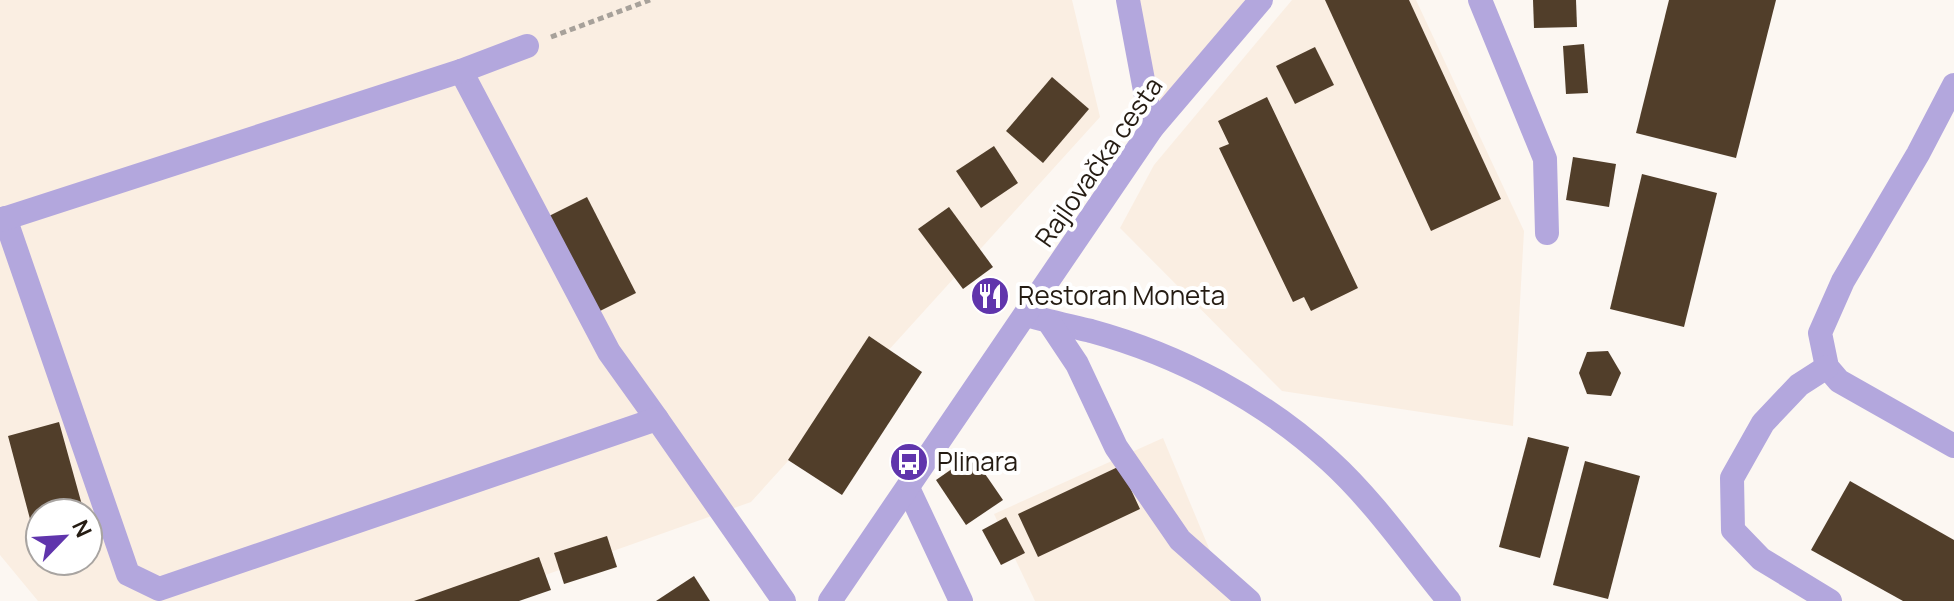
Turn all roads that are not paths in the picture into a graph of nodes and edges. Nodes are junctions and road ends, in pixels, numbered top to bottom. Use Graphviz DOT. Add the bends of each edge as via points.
graph roads {
  1 [pos="1128,0"];
  2 [pos="1261,0"];
  3 [pos="1480,0"];
  4 [pos="527,46"];
  5 [pos="461,71"];
  6 [pos="1954,85"];
  7 [pos="1152,128"];
  8 [pos="3,219"];
  9 [pos="1547,233"];
  10 [pos="1038,319"];
  11 [pos="1827,367"];
  12 [pos="657,419"];
  13 [pos="1953,443"];
  14 [pos="908,488"];
  15 [pos="836,598"];
  16 [pos="784,601"];
  17 [pos="961,601"];
  18 [pos="1249,601"];
  19 [pos="1449,601"];
  20 [pos="1830,601"];
  1 -- 7 [label="street"];
  2 -- 7 [label="street, Rajlovačka cesta"];
  3 -- 9 [label="street" via="1545,159"];
  4 -- 5 [label="street"];
  5 -- 8 [label="street"];
  5 -- 12 [label="street" via="609,352"];
  6 -- 11 [label="street" via="1843,281 1820,333"];
  7 -- 10 [label="street, Rajlovačka cesta"];
  8 -- 12 [label="street" via="128,574 159,589"];
  10 -- 14 [label="street, Rajlovačka cesta"];
  10 -- 18 [label="street" via="1077,364 1116,447 1180,540"];
  10 -- 19 [label="street" via="1093,332 1175,362 1245,397 1332,463"];
  11 -- 13 [label="street" via="1839,381"];
  11 -- 20 [label="street" via="1799,385 1763,423 1732,478 1733,530 1761,559"];
  12 -- 16 [label="street"];
  14 -- 15 [label="street, Rajlovačka cesta"];
  14 -- 17 [label="street"];
}
